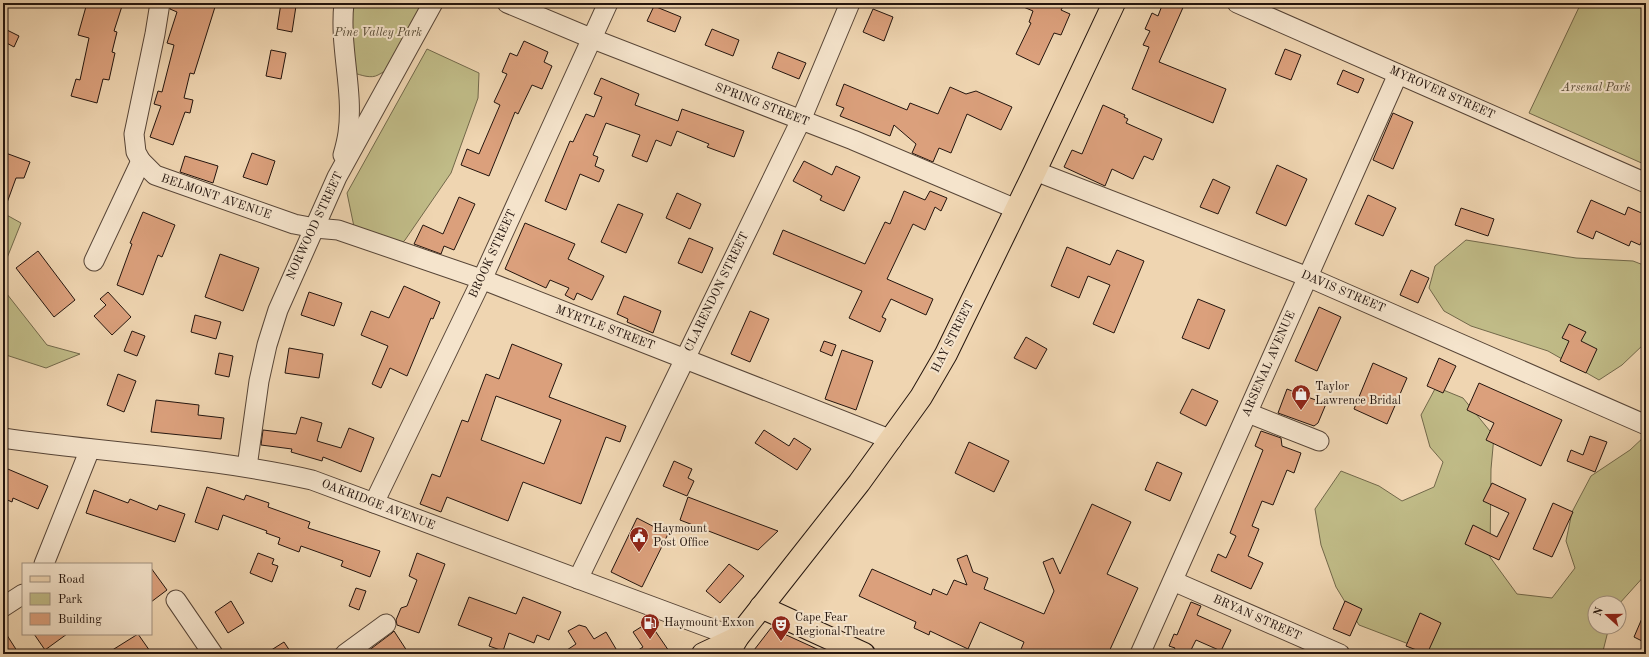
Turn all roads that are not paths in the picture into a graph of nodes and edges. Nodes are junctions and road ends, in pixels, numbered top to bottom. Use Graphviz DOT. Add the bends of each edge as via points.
graph roads {
  1 [pos="160,3"];
  2 [pos="344,3"];
  3 [pos="433,3"];
  4 [pos="507,3"];
  5 [pos="608,3"];
  6 [pos="850,3"];
  7 [pos="1114,3"];
  8 [pos="1237,3"];
  9 [pos="592,39"];
  10 [pos="1398,74"];
  11 [pos="801,120"];
  12 [pos="141,161"];
  13 [pos="1035,171"];
  14 [pos="337,177"];
  15 [pos="1646,183"];
  16 [pos="1016,209"];
  17 [pos="315,228"];
  18 [pos="94,261"];
  19 [pos="1308,277"];
  20 [pos="481,279"];
  21 [pos="685,359"];
  22 [pos="1248,412"];
  23 [pos="1646,425"];
  24 [pos="3,438"];
  25 [pos="892,440"];
  26 [pos="1319,442"];
  27 [pos="90,449"];
  28 [pos="247,467"];
  29 [pos="374,503"];
  30 [pos="44,563"];
  31 [pos="578,579"];
  32 [pos="1174,581"];
  33 [pos="22,595"];
  34 [pos="176,600"];
  35 [pos="3,607"];
  36 [pos="761,607"];
  37 [pos="386,624"];
  38 [pos="732,646"];
  39 [pos="213,654"];
  40 [pos="344,654"];
  41 [pos="703,654"];
  42 [pos="864,654"];
  43 [pos="1140,654"];
  44 [pos="1340,654"];
  1 -- 12 [label="street, BELMONT AVENUE" via="156,34 134,134 136,152"];
  2 -- 14 [label="street" via="343,36 349,103 348,134"];
  3 -- 14 [label="street, NORWOOD STREET"];
  4 -- 9 [label="street, SPRING STREET"];
  5 -- 9 [label="street, BROOK STREET"];
  6 -- 11 [label="street, CLARENDON STREET"];
  7 -- 13 [label="main road, HAY STREET"];
  8 -- 10 [label="street, MYROVER STREET"];
  9 -- 11 [label="street, SPRING STREET"];
  9 -- 20 [label="street, BROOK STREET"];
  10 -- 15 [label="street, MYROVER STREET"];
  10 -- 19 [label="street, ARSENAL AVENUE"];
  11 -- 16 [label="street, SPRING STREET"];
  11 -- 21 [label="street, CLARENDON STREET"];
  12 -- 17 [label="street, BELMONT AVENUE" via="155,175 294,224"];
  12 -- 18 [label="street"];
  13 -- 16 [label="main road, HAY STREET"];
  13 -- 19 [label="street, DAVIS STREET"];
  14 -- 17 [label="street, NORWOOD STREET"];
  16 -- 25 [label="main road, HAY STREET" via="946,354"];
  17 -- 20 [label="street, MYRTLE STREET" via="338,230"];
  17 -- 28 [label="street, NORWOOD STREET" via="278,310 267,345 259,381"];
  19 -- 22 [label="street, ARSENAL AVENUE"];
  19 -- 23 [label="street, DAVIS STREET"];
  20 -- 21 [label="street, MYRTLE STREET"];
  20 -- 29 [label="street, BROOK STREET"];
  21 -- 25 [label="street, MYRTLE STREET"];
  21 -- 31 [label="street, CLARENDON STREET"];
  22 -- 26 [label="street"];
  22 -- 32 [label="street, ARSENAL AVENUE"];
  24 -- 27 [label="street, OAKRIDGE AVENUE"];
  25 -- 36 [label="main road, HAY STREET"];
  27 -- 28 [label="street, OAKRIDGE AVENUE"];
  27 -- 30 [label="street"];
  28 -- 29 [label="street, OAKRIDGE AVENUE" via="312,480"];
  29 -- 31 [label="street, OAKRIDGE AVENUE"];
  31 -- 38 [label="street, OAKRIDGE AVENUE"];
  32 -- 43 [label="street, ARSENAL AVENUE"];
  32 -- 44 [label="street, BRYAN STREET"];
  33 -- 35 [label="street"];
  34 -- 39 [label="street"];
  36 -- 38 [label="main road, HAY STREET"];
  36 -- 42 [label="main road"];
  37 -- 40 [label="street"];
  38 -- 41 [label="main road"];
}
